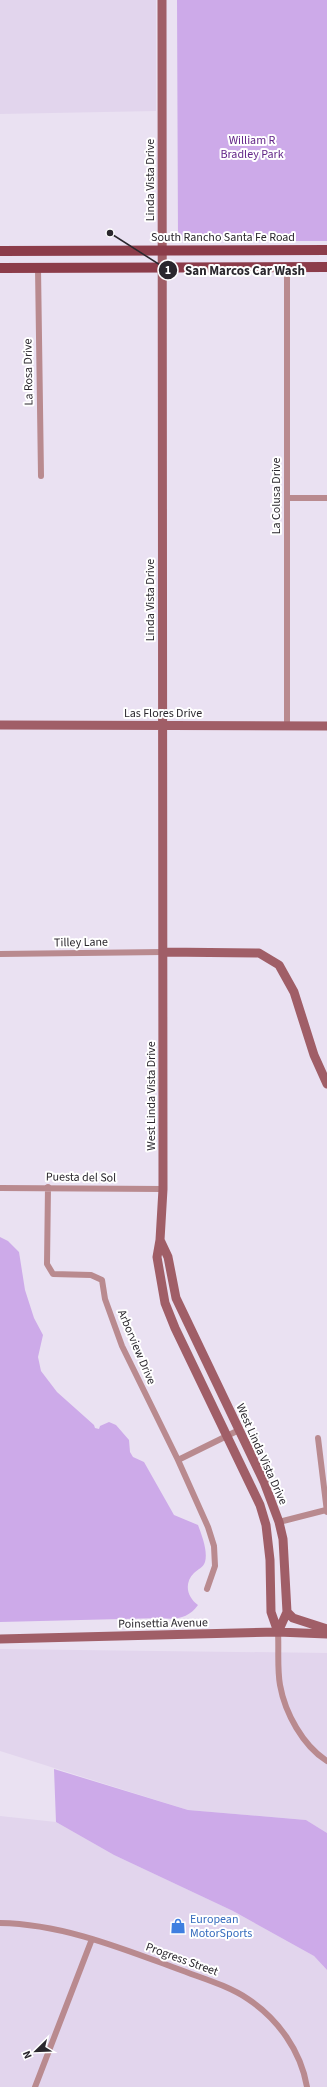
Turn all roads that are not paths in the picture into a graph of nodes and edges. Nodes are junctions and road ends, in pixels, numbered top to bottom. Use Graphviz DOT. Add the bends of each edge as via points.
graph roads {
  1 [pos="162,0"];
  2 [pos="163,250"];
  3 [pos="327,250"];
  4 [pos="0,251"];
  5 [pos="163,267"];
  6 [pos="287,267"];
  7 [pos="327,267"];
  8 [pos="0,268"];
  9 [pos="38,268"];
  10 [pos="41,476"];
  11 [pos="288,498"];
  12 [pos="327,498"];
  13 [pos="0,725"];
  14 [pos="163,725"];
  15 [pos="287,726"];
  16 [pos="327,726"];
  17 [pos="163,952"];
  18 [pos="0,954"];
  19 [pos="324,1073"];
  20 [pos="327,1083"];
  21 [pos="48,1187"];
  22 [pos="0,1188"];
  23 [pos="163,1189"];
  24 [pos="160,1240"];
  25 [pos="239,1430"];
  26 [pos="226,1435"];
  27 [pos="318,1438"];
  28 [pos="178,1460"];
  29 [pos="327,1511"];
  30 [pos="279,1522"];
  31 [pos="207,1589"];
  32 [pos="287,1612"];
  33 [pos="327,1629"];
  34 [pos="278,1632"];
  35 [pos="327,1634"];
  36 [pos="0,1639"];
  37 [pos="327,1761"];
  38 [pos="0,1923"];
  39 [pos="92,1939"];
  40 [pos="35,2087"];
  41 [pos="307,2087"];
  1 -- 2 [label="main road, Linda Vista Drive"];
  2 -- 3 [label="main road, South Rancho Santa Fe Road"];
  2 -- 4 [label="main road, South Rancho Santa Fe Road"];
  2 -- 5 [label="main road, Linda Vista Drive"];
  5 -- 6 [label="main road"];
  5 -- 9 [label="main road"];
  5 -- 14 [label="main road, Linda Vista Drive"];
  6 -- 7 [label="main road"];
  6 -- 11 [label="street, La Colusa Drive"];
  8 -- 9 [label="main road"];
  9 -- 10 [label="street, La Rosa Drive"];
  11 -- 12 [label="street"];
  11 -- 15 [label="street, La Colusa Drive"];
  13 -- 14 [label="main road, Las Flores Drive"];
  14 -- 15 [label="main road, Las Flores Drive"];
  14 -- 17 [label="main road, Linda Vista Drive"];
  15 -- 16 [label="main road, Las Flores Drive"];
  17 -- 18 [label="street, Tilley Lane"];
  17 -- 19 [label="main road" via="259,953 279,965 294,992"];
  17 -- 23 [label="main road, West Linda Vista Drive"];
  19 -- 20 [label="main road"];
  21 -- 22 [label="street, Puesta del Sol"];
  21 -- 23 [label="street, Puesta del Sol"];
  21 -- 28 [label="street, Arborview Drive" via="47,1264 54,1274 84,1274 102,1280 105,1298 122,1346"];
  23 -- 24 [label="main road, West Linda Vista Drive"];
  24 -- 25 [label="main road, West Linda Vista Drive" via="168,1257 176,1298"];
  24 -- 26 [label="main road, West Linda Vista Drive" via="157,1257 165,1302"];
  25 -- 26 [label="street"];
  25 -- 30 [label="main road, West Linda Vista Drive" via="264,1482"];
  26 -- 28 [label="street"];
  26 -- 34 [label="main road, West Linda Vista Drive" via="252,1487 266,1524 272,1612"];
  27 -- 29 [label="street"];
  28 -- 31 [label="street, Arborview Drive" via="214,1546 215,1566"];
  29 -- 30 [label="street"];
  30 -- 32 [label="main road, West Linda Vista Drive" via="283,1539"];
  32 -- 33 [label="main road" via="293,1618"];
  32 -- 34 [label="main road, West Linda Vista Drive"];
  34 -- 35 [label="main road, Poinsettia Avenue"];
  34 -- 36 [label="main road, Poinsettia Avenue"];
  34 -- 37 [label="street" via="280,1684 286,1704 310,1748"];
  38 -- 39 [label="street, Progress Street" via="37,1926"];
  39 -- 40 [label="street"];
  39 -- 41 [label="street, Progress Street" via="224,1986 247,1998 282,2030 295,2051"];
}
